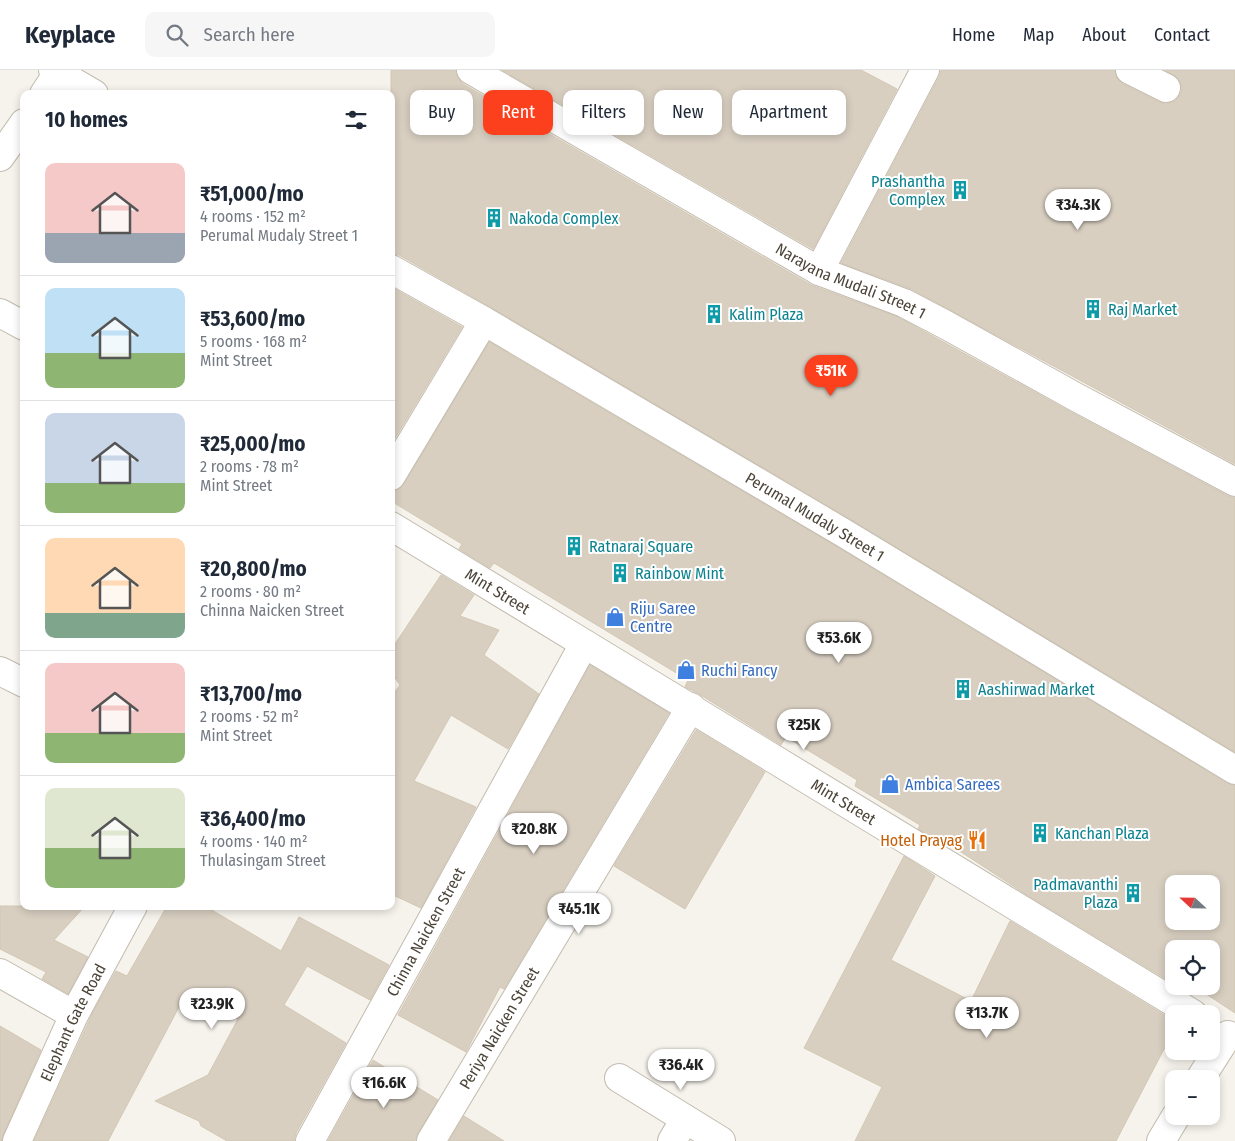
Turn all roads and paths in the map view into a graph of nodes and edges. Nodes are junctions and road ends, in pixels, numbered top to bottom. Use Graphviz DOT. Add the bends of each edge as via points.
graph roads {
  1 [pos="472,70"];
  2 [pos="925,70"];
  3 [pos="1130,70"];
  4 [pos="54,77"];
  5 [pos="1166,88"];
  6 [pos="85,90"];
  7 [pos="20,129"];
  8 [pos="0,157"];
  9 [pos="395,271"];
  10 [pos="820,271"];
  11 [pos="0,313"];
  12 [pos="484,321"];
  13 [pos="20,324"];
  14 [pos="395,469"];
  15 [pos="1235,482"];
  16 [pos="395,528"];
  17 [pos="584,644"];
  18 [pos="0,671"];
  19 [pos="20,681"];
  20 [pos="691,707"];
  21 [pos="1235,770"];
  22 [pos="131,910"];
  23 [pos="0,973"];
  24 [pos="1179,1005"];
  25 [pos="74,1015"];
  26 [pos="1225,1033"];
  27 [pos="1205,1070"];
  28 [pos="619,1078"];
  29 [pos="1171,1125"];
  30 [pos="678,1130"];
  31 [pos="17,1141"];
  32 [pos="310,1141"];
  33 [pos="431,1141"];
  34 [pos="720,1141"];
  35 [pos="1161,1141"];
  1 -- 10 [label="street, Narayana Mudali Street 1"];
  2 -- 10 [label="street"];
  3 -- 5 [label="street"];
  4 -- 6 [label="street"];
  7 -- 8 [label="street"];
  9 -- 12 [label="street, Perumal Mudaly Street 1"];
  10 -- 15 [label="street, Narayana Mudali Street 1" via="904,303"];
  11 -- 13 [label="street"];
  12 -- 14 [label="street"];
  12 -- 21 [label="street, Perumal Mudaly Street 1" via="842,532"];
  16 -- 17 [label="street, Mint Street"];
  17 -- 20 [label="street, Mint Street"];
  17 -- 32 [label="street, Chinna Naicken Street"];
  18 -- 19 [label="street"];
  20 -- 24 [label="street, Mint Street"];
  20 -- 33 [label="street, Periya Naicken Street"];
  22 -- 25 [label="street, Elephant Gate Road"];
  23 -- 25 [label="street"];
  25 -- 31 [label="street, Elephant Gate Road"];
  26 -- 27 [label="street"];
  28 -- 30 [label="street"];
  29 -- 35 [label="street"];
  30 -- 34 [label="street"];
}
